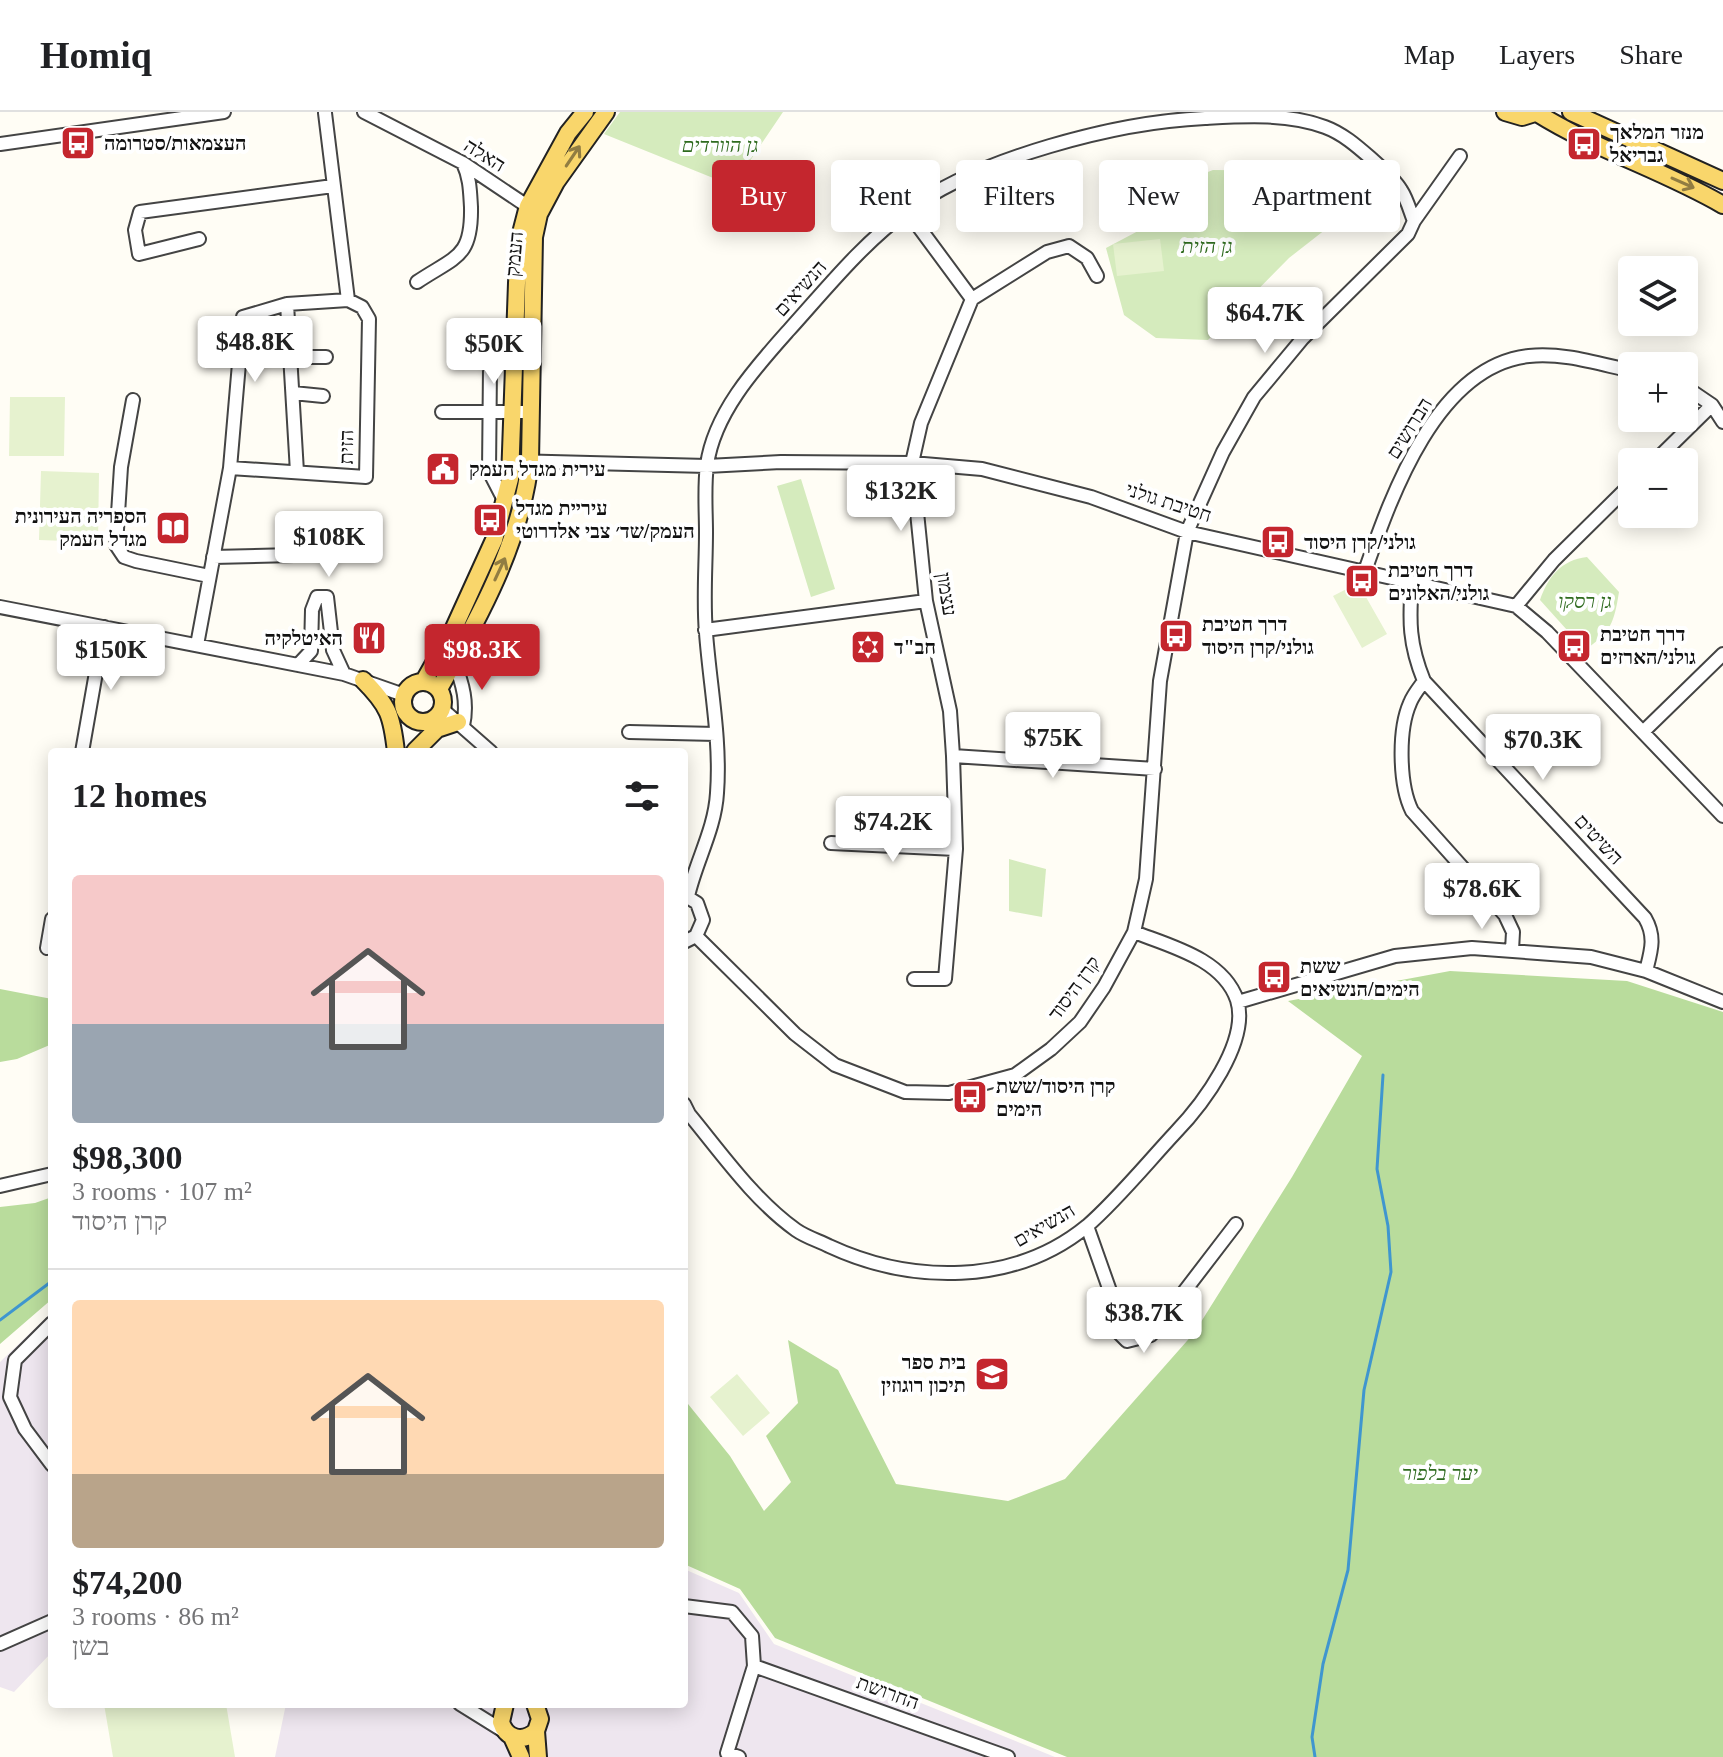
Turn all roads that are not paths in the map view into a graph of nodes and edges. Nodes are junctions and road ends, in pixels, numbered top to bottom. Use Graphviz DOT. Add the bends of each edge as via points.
graph roads {
  1 [pos="224,112"];
  2 [pos="323,112"];
  3 [pos="364,112"];
  4 [pos="585,112"];
  5 [pos="606,112"];
  6 [pos="1505,112"];
  7 [pos="1537,112"];
  8 [pos="1571,112"];
  9 [pos="0,144"];
  10 [pos="1460,156"];
  11 [pos="463,163"];
  12 [pos="1723,181"];
  13 [pos="333,186"];
  14 [pos="940,191"];
  15 [pos="1723,205"];
  16 [pos="533,210"];
  17 [pos="1414,221"];
  18 [pos="883,232"];
  19 [pos="923,232"];
  20 [pos="199,239"];
  21 [pos="1097,276"];
  22 [pos="417,282"];
  23 [pos="972,299"];
  24 [pos="348,300"];
  25 [pos="287,304"];
  26 [pos="473,351"];
  27 [pos="291,357"];
  28 [pos="326,357"];
  29 [pos="1618,368"];
  30 [pos="293,393"];
  31 [pos="323,396"];
  32 [pos="1698,396"];
  33 [pos="133,400"];
  34 [pos="1712,405"];
  35 [pos="442,412"];
  36 [pos="491,412"];
  37 [pos="522,412"];
  38 [pos="1723,422"];
  39 [pos="1668,448"];
  40 [pos="512,461"];
  41 [pos="530,461"];
  42 [pos="912,463"];
  43 [pos="707,466"];
  44 [pos="230,468"];
  45 [pos="297,472"];
  46 [pos="1618,497"];
  47 [pos="505,502"];
  48 [pos="1187,532"];
  49 [pos="294,555"];
  50 [pos="213,557"];
  51 [pos="1365,571"];
  52 [pos="209,576"];
  53 [pos="1412,582"];
  54 [pos="926,601"];
  55 [pos="1516,606"];
  56 [pos="0,607"];
  57 [pos="104,627"];
  58 [pos="705,630"];
  59 [pos="197,645"];
  60 [pos="1723,654"];
  61 [pos="454,662"];
  62 [pos="298,665"];
  63 [pos="344,674"];
  64 [pos="363,680"];
  65 [pos="1424,681"];
  66 [pos="432,685"];
  67 [pos="404,695"];
  68 [pos="442,709"];
  69 [pos="414,718"];
  70 [pos="460,724"];
  71 [pos="1644,731"];
  72 [pos="629,732"];
  73 [pos="716,734"];
  74 [pos="83,748"];
  75 [pos="404,748"];
  76 [pos="407,748"];
  77 [pos="411,748"];
  78 [pos="487,748"];
  79 [pos="953,756"];
  80 [pos="1155,769"];
  81 [pos="1723,816"];
  82 [pos="831,843"];
  83 [pos="956,849"];
  84 [pos="688,888"];
  85 [pos="688,896"];
  86 [pos="1134,932"];
  87 [pos="690,939"];
  88 [pos="48,942"];
  89 [pos="47,948"];
  90 [pos="1512,950"];
  91 [pos="1646,971"];
  92 [pos="914,979"];
  93 [pos="1238,1002"];
  94 [pos="1723,1002"];
  95 [pos="688,1112"];
  96 [pos="48,1175"];
  97 [pos="0,1186"];
  98 [pos="1236,1224"];
  99 [pos="1087,1226"];
  100 [pos="48,1327"];
  101 [pos="48,1460"];
  102 [pos="688,1606"];
  103 [pos="48,1623"];
  104 [pos="0,1644"];
  105 [pos="754,1666"];
  106 [pos="467,1708"];
  107 [pos="475,1708"];
  108 [pos="499,1708"];
  109 [pos="503,1708"];
  110 [pos="536,1708"];
  111 [pos="536,1731"];
  112 [pos="509,1735"];
  113 [pos="521,1757"];
  114 [pos="538,1757"];
  115 [pos="739,1757"];
  116 [pos="1008,1757"];
  1 -- 9 [label="street"];
  2 -- 13 [label="street, הזית"];
  3 -- 11 [label="street, האלה"];
  4 -- 16 [label="main road, העמק" via="568,133"];
  16 -- 5 [label="main road, העמק, one-way"];
  6 -- 7 [label="main road" via="1522,117"];
  7 -- 15 [label="main road, one-way" via="1569,133"];
  8 -- 12 [label="main road"];
  10 -- 17 [label="street"];
  11 -- 16 [label="street, האלה"];
  11 -- 22 [label="street" via="471,202 467,246"];
  13 -- 20 [label="street" via="140,212 135,230 139,254"];
  13 -- 24 [label="street, הזית"];
  14 -- 17 [label="street, הנשיאים" via="1033,152 1116,130 1241,116 1324,127 1352,141 1402,191"];
  16 -- 37 [label="main road, העמק"];
  17 -- 48 [label="street, קרן היסוד" via="1408,234 1303,338 1254,397"];
  18 -- 43 [label="street, הנשיאים" via="762,361 715,435"];
  19 -- 23 [label="street"];
  21 -- 23 [label="street" via="1087,258 1069,246 1047,252"];
  23 -- 42 [label="street, עצמון" via="921,423"];
  24 -- 25 [label="street"];
  24 -- 45 [label="street, הזית" via="362,307 369,319 366,477"];
  25 -- 27 [label="street"];
  25 -- 44 [label="street" via="243,317"];
  26 -- 36 [label="street" via="490,367"];
  27 -- 28 [label="street"];
  27 -- 30 [label="street"];
  29 -- 51 [label="street, הברושים" via="1531,355 1507,359 1479,376 1454,397 1414,451"];
  30 -- 31 [label="street"];
  30 -- 45 [label="street"];
  32 -- 34 [label="street"];
  33 -- 52 [label="street" via="121,467 116,545 124,557"];
  34 -- 38 [label="street"];
  34 -- 39 [label="street"];
  35 -- 36 [label="street"];
  36 -- 37 [label="street"];
  36 -- 47 [label="street" via="489,471"];
  37 -- 40 [label="main road, העמק"];
  37 -- 41 [label="main road, העמק"];
  40 -- 41 [label="street, חטיבת גולני"];
  40 -- 47 [label="main road, העמק"];
  41 -- 43 [label="street, חטיבת גולני"];
  61 -- 41 [label="main road, העמק, one-way" via="509,549"];
  42 -- 43 [label="street, חטיבת גולני"];
  42 -- 48 [label="street, חטיבת גולני" via="982,469 1041,483"];
  42 -- 54 [label="street, עצמון"];
  43 -- 58 [label="street, הנשיאים"];
  44 -- 45 [label="street, הזית"];
  44 -- 50 [label="street"];
  46 -- 55 [label="street"];
  47 -- 66 [label="main road, העמק"];
  48 -- 51 [label="street, חטיבת גולני"];
  48 -- 80 [label="street, קרן היסוד" via="1160,681"];
  49 -- 50 [label="street"];
  50 -- 52 [label="street"];
  51 -- 53 [label="street, חטיבת גולני"];
  52 -- 59 [label="street"];
  53 -- 55 [label="street, חטיבת גולני"];
  53 -- 65 [label="street, השיטים" via="1409,627"];
  54 -- 58 [label="street"];
  54 -- 79 [label="street, עצמון" via="950,711"];
  55 -- 71 [label="street, חטיבת גולני"];
  56 -- 57 [label="street"];
  57 -- 59 [label="street"];
  57 -- 74 [label="street"];
  58 -- 73 [label="street, הנשיאים"];
  59 -- 62 [label="street"];
  60 -- 71 [label="street"];
  61 -- 66 [label="main road, העמק"];
  61 -- 70 [label="street" via="467,710"];
  62 -- 63 [label="street"];
  62 -- 63 [label="street" via="311,651 317,597 327,597 333,650"];
  63 -- 64 [label="street"];
  64 -- 67 [label="street"];
  64 -- 75 [label="main road" via="384,701"];
  65 -- 90 [label="street" via="1406,716 1401,778 1405,797 1505,915 1513,932"];
  65 -- 91 [label="street, השיטים" via="1645,918 1653,945"];
  66 -- 67 [label="main road" via="412,685"];
  66 -- 68 [label="main road" via="443,698"];
  67 -- 69 [label="main road" via="404,709"];
  68 -- 69 [label="main road" via="434,719"];
  68 -- 70 [label="street"];
  69 -- 76 [label="main road"];
  70 -- 77 [label="main road" via="437,729"];
  70 -- 78 [label="street"];
  71 -- 81 [label="street, חטיבת גולני"];
  72 -- 73 [label="street"];
  73 -- 84 [label="street, הנשיאים" via="717,795 710,832"];
  79 -- 80 [label="street"];
  79 -- 83 [label="street, עצמון"];
  80 -- 86 [label="street, קרן היסוד" via="1146,879"];
  82 -- 83 [label="street"];
  83 -- 92 [label="street, עצמון" via="945,979"];
  85 -- 87 [label="street" via="703,914 702,926"];
  86 -- 87 [label="street, קרן היסוד" via="1080,1022 1051,1049 1015,1075 949,1093 905,1092 835,1065"];
  86 -- 93 [label="street" via="1213,968"];
  88 -- 89 [label="street"];
  90 -- 91 [label="street" via="1591,957"];
  90 -- 93 [label="street" via="1472,948 1395,956"];
  91 -- 94 [label="street"];
  93 -- 99 [label="street, הנשיאים" via="1231,1054 1215,1083 1193,1115"];
  95 -- 99 [label="street, הנשיאים" via="749,1186 797,1231 880,1265 952,1273 1005,1269"];
  96 -- 97 [label="street"];
  98 -- 99 [label="street" via="1151,1335 1127,1341 1117,1331 1110,1291"];
  100 -- 101 [label="street" via="15,1360 10,1397"];
  102 -- 105 [label="street" via="732,1612 752,1636"];
  103 -- 104 [label="street"];
  105 -- 115 [label="street" via="727,1753"];
  105 -- 116 [label="street, החרושת"];
  106 -- 112 [label="street"];
  107 -- 108 [label="street"];
  109 -- 112 [label="main road" via="501,1722"];
  110 -- 111 [label="main road"];
  111 -- 112 [label="main road" via="525,1738"];
  111 -- 114 [label="main road"];
  112 -- 113 [label="main road"];
}
